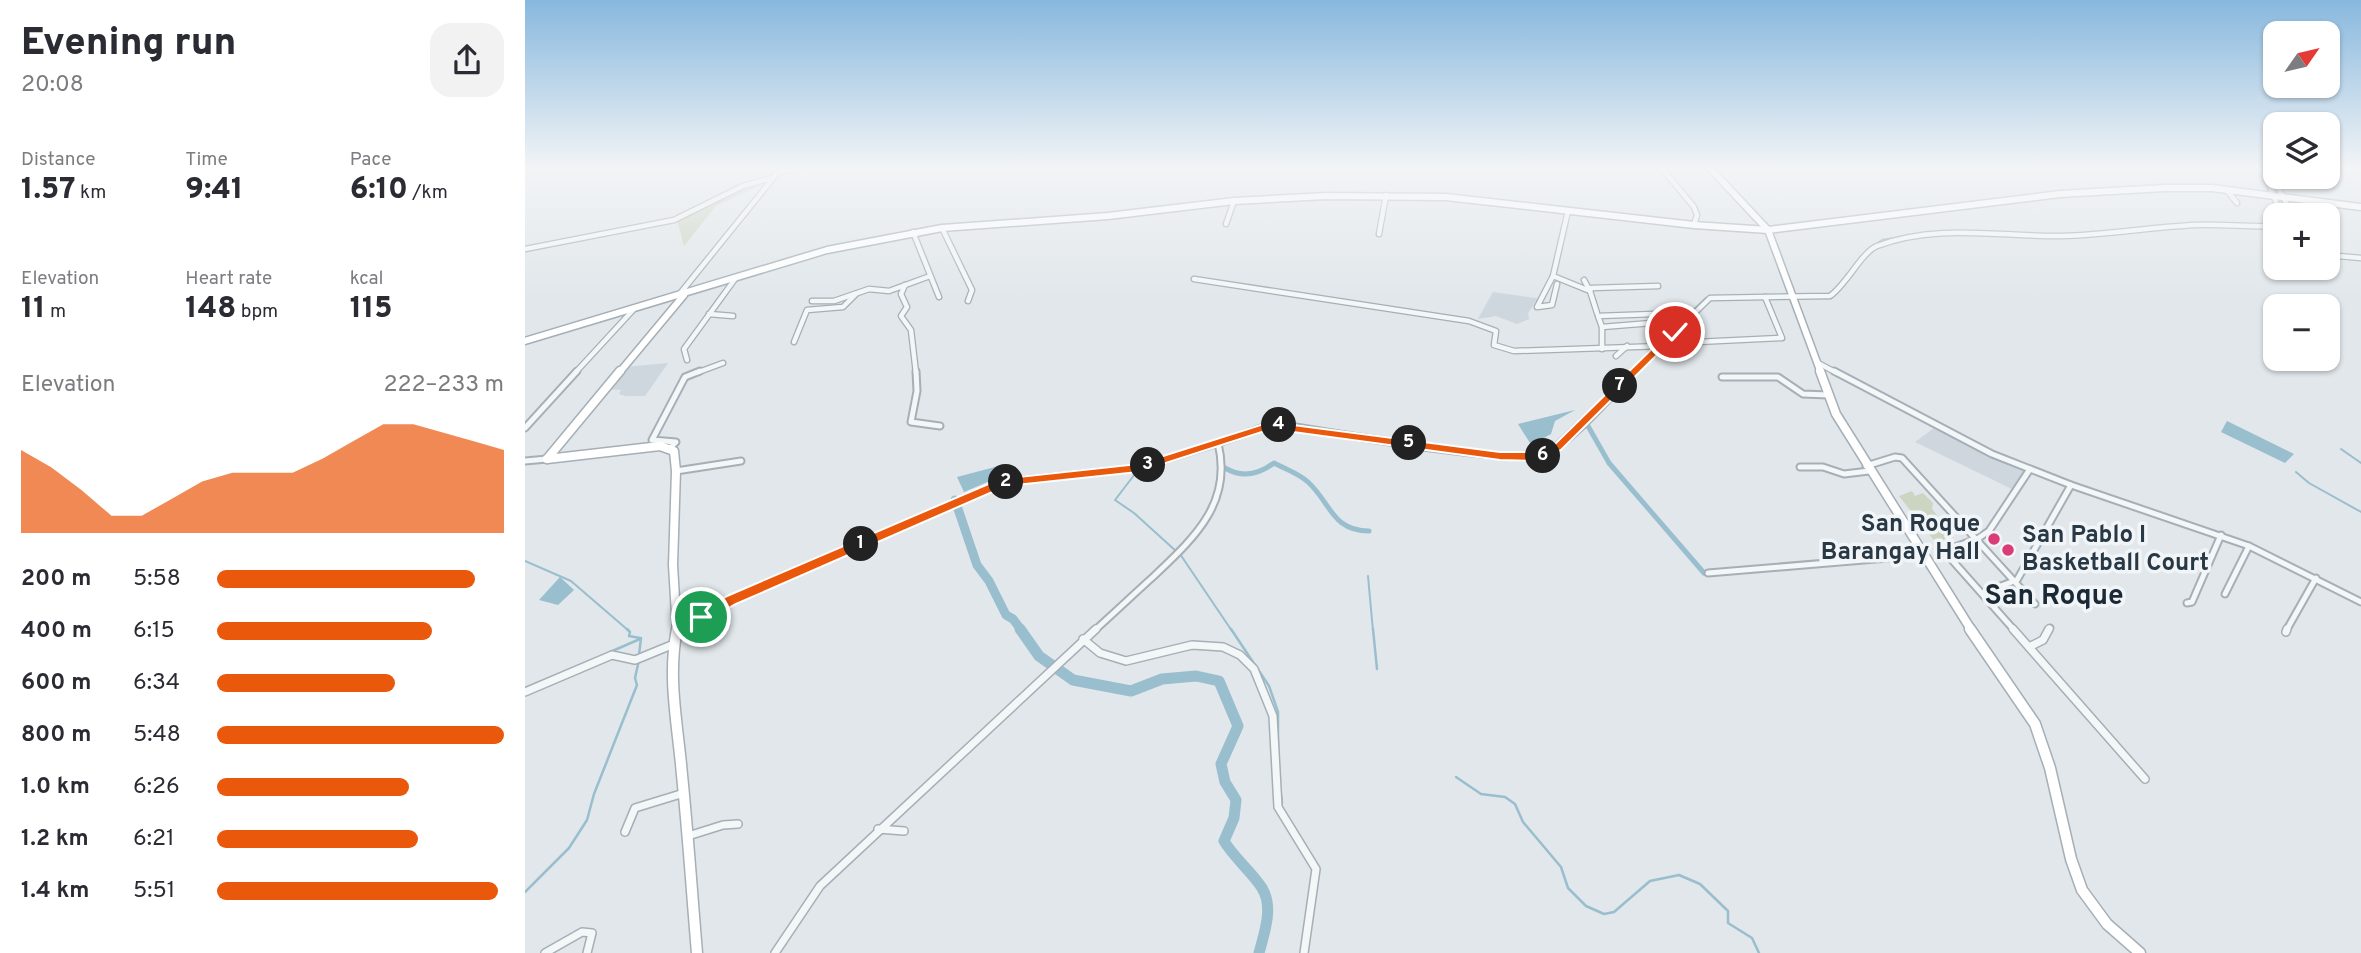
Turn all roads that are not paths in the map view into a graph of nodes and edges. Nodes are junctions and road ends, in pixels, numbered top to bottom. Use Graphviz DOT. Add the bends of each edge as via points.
graph roads {
  1 [pos="693,210"];
  2 [pos="747,210"];
  3 [pos="1154,210"];
  4 [pos="1231,210"];
  5 [pos="1383,210"];
  6 [pos="1563,210"];
  7 [pos="1695,210"];
  8 [pos="1749,210"];
  9 [pos="1926,210"];
  10 [pos="1568,211"];
  11 [pos="1226,223"];
  12 [pos="1694,225"];
  13 [pos="2263,227"];
  14 [pos="942,228"];
  15 [pos="1767,230"];
  16 [pos="913,232"];
  17 [pos="1379,234"];
  18 [pos="525,249"];
  19 [pos="2340,256"];
  20 [pos="2361,258"];
  21 [pos="930,276"];
  22 [pos="1553,276"];
  23 [pos="735,279"];
  24 [pos="1194,279"];
  25 [pos="1584,279"];
  26 [pos="1557,284"];
  27 [pos="905,285"];
  28 [pos="1658,286"];
  29 [pos="1590,291"];
  30 [pos="858,292"];
  31 [pos="681,295"];
  32 [pos="939,297"];
  33 [pos="1765,297"];
  34 [pos="1792,297"];
  35 [pos="812,301"];
  36 [pos="968,301"];
  37 [pos="635,308"];
  38 [pos="1597,313"];
  39 [pos="709,314"];
  40 [pos="733,316"];
  41 [pos="1690,316"];
  42 [pos="1684,323"];
  43 [pos="1602,327"];
  44 [pos="1651,329"];
  45 [pos="1667,340"];
  46 [pos="525,341"];
  47 [pos="794,342"];
  48 [pos="1653,345"];
  49 [pos="1627,346"];
  50 [pos="1662,346"];
  51 [pos="1602,349"];
  52 [pos="1616,356"];
  53 [pos="687,360"];
  54 [pos="723,363"];
  55 [pos="1818,363"];
  56 [pos="1721,377"];
  57 [pos="1828,395"];
  58 [pos="940,426"];
  59 [pos="525,428"];
  60 [pos="1218,443"];
  61 [pos="670,448"];
  62 [pos="547,459"];
  63 [pos="525,461"];
  64 [pos="741,461"];
  65 [pos="1800,467"];
  66 [pos="1868,469"];
  67 [pos="2030,469"];
  68 [pos="676,471"];
  69 [pos="2071,485"];
  70 [pos="2221,535"];
  71 [pos="1977,539"];
  72 [pos="2249,546"];
  73 [pos="1923,555"];
  74 [pos="1708,573"];
  75 [pos="2316,578"];
  76 [pos="2017,580"];
  77 [pos="1982,593"];
  78 [pos="2225,594"];
  79 [pos="2361,602"];
  80 [pos="2187,603"];
  81 [pos="2035,604"];
  82 [pos="678,625"];
  83 [pos="2050,628"];
  84 [pos="2286,632"];
  85 [pos="1083,639"];
  86 [pos="674,645"];
  87 [pos="2029,647"];
  88 [pos="525,692"];
  89 [pos="2145,779"];
  90 [pos="684,793"];
  91 [pos="738,824"];
  92 [pos="878,829"];
  93 [pos="904,831"];
  94 [pos="625,832"];
  95 [pos="688,836"];
  96 [pos="545,953"];
  97 [pos="587,953"];
  98 [pos="697,953"];
  99 [pos="775,953"];
  100 [pos="1304,953"];
  101 [pos="2140,953"];
  1 -- 18 [label="street" via="674,220"];
  2 -- 31 [label="street"];
  3 -- 14 [label="street"];
  4 -- 11 [label="street"];
  5 -- 17 [label="street"];
  6 -- 10 [label="street"];
  7 -- 12 [label="street"];
  8 -- 15 [label="street"];
  9 -- 15 [label="street"];
  10 -- 12 [label="street"];
  10 -- 22 [label="street"];
  12 -- 15 [label="street"];
  13 -- 34 [label="street" via="2198,225 2063,236 1945,232 1874,247 1830,296"];
  14 -- 16 [label="street"];
  14 -- 36 [label="street" via="972,290"];
  15 -- 34 [label="street"];
  16 -- 21 [label="street"];
  16 -- 23 [label="street" via="850,244"];
  19 -- 20 [label="street"];
  21 -- 27 [label="street"];
  21 -- 32 [label="street"];
  22 -- 26 [label="street" via="1537,307 1552,305"];
  22 -- 29 [label="street"];
  23 -- 31 [label="street"];
  23 -- 39 [label="street"];
  24 -- 51 [label="street" via="1469,321 1496,331 1494,345 1514,351"];
  25 -- 29 [label="street"];
  27 -- 30 [label="street"];
  27 -- 58 [label="street" via="901,294 908,307 901,316 911,330 917,391 911,422"];
  28 -- 29 [label="street"];
  29 -- 38 [label="street"];
  30 -- 35 [label="street" via="834,301"];
  30 -- 47 [label="street" via="843,307 807,310"];
  31 -- 37 [label="street"];
  31 -- 62 [label="street"];
  33 -- 34 [label="street"];
  33 -- 41 [label="street" via="1710,298"];
  33 -- 45 [label="street" via="1782,338"];
  34 -- 55 [label="street"];
  37 -- 46 [label="street"];
  37 -- 59 [label="street"];
  39 -- 40 [label="street"];
  39 -- 53 [label="street" via="684,348"];
  41 -- 42 [label="street"];
  41 -- 43 [label="street" via="1598,316"];
  42 -- 43 [label="street"];
  42 -- 45 [label="street"];
  43 -- 51 [label="street"];
  44 -- 48 [label="street"];
  45 -- 50 [label="street"];
  48 -- 49 [label="street"];
  48 -- 50 [label="street"];
  49 -- 51 [label="street"];
  49 -- 52 [label="street"];
  50 -- 60 [label="street" via="1557,448 1541,457 1283,425"];
  54 -- 61 [label="street" via="685,377 652,440 676,442"];
  55 -- 57 [label="street"];
  55 -- 67 [label="street" via="1961,440"];
  56 -- 57 [label="street" via="1774,376 1804,395"];
  57 -- 66 [label="street"];
  60 -- 82 [label="street" via="1138,468 1004,482"];
  60 -- 85 [label="street" via="1223,472 1209,518 1190,542"];
  61 -- 62 [label="street"];
  61 -- 68 [label="street"];
  62 -- 63 [label="street"];
  64 -- 68 [label="street"];
  65 -- 66 [label="street" via="1823,467 1844,474"];
  66 -- 71 [label="street" via="1902,458"];
  66 -- 73 [label="street"];
  67 -- 69 [label="street"];
  67 -- 71 [label="street" via="2002,514"];
  68 -- 82 [label="street" via="673,565"];
  69 -- 70 [label="street"];
  69 -- 76 [label="street"];
  70 -- 72 [label="street"];
  70 -- 80 [label="street" via="2192,602"];
  71 -- 76 [label="street"];
  71 -- 77 [label="street" via="1944,551"];
  72 -- 75 [label="street"];
  72 -- 78 [label="street"];
  73 -- 74 [label="street"];
  73 -- 101 [label="street" via="2035,724 2082,890 2107,924"];
  75 -- 79 [label="street"];
  75 -- 84 [label="street"];
  76 -- 77 [label="street"];
  76 -- 81 [label="street"];
  77 -- 87 [label="street"];
  82 -- 86 [label="street"];
  83 -- 87 [label="street" via="2043,640"];
  85 -- 92 [label="street"];
  85 -- 100 [label="street" via="1100,653 1126,661 1192,645 1223,647 1254,669 1273,716 1278,807 1316,869"];
  86 -- 88 [label="street" via="635,660 612,655"];
  86 -- 90 [label="street" via="673,706"];
  87 -- 89 [label="street"];
  90 -- 94 [label="street" via="635,808"];
  90 -- 95 [label="street"];
  91 -- 95 [label="street"];
  92 -- 93 [label="street"];
  92 -- 99 [label="street" via="820,886"];
  95 -- 98 [label="street"];
  96 -- 97 [label="street" via="582,932 592,933"];
}
